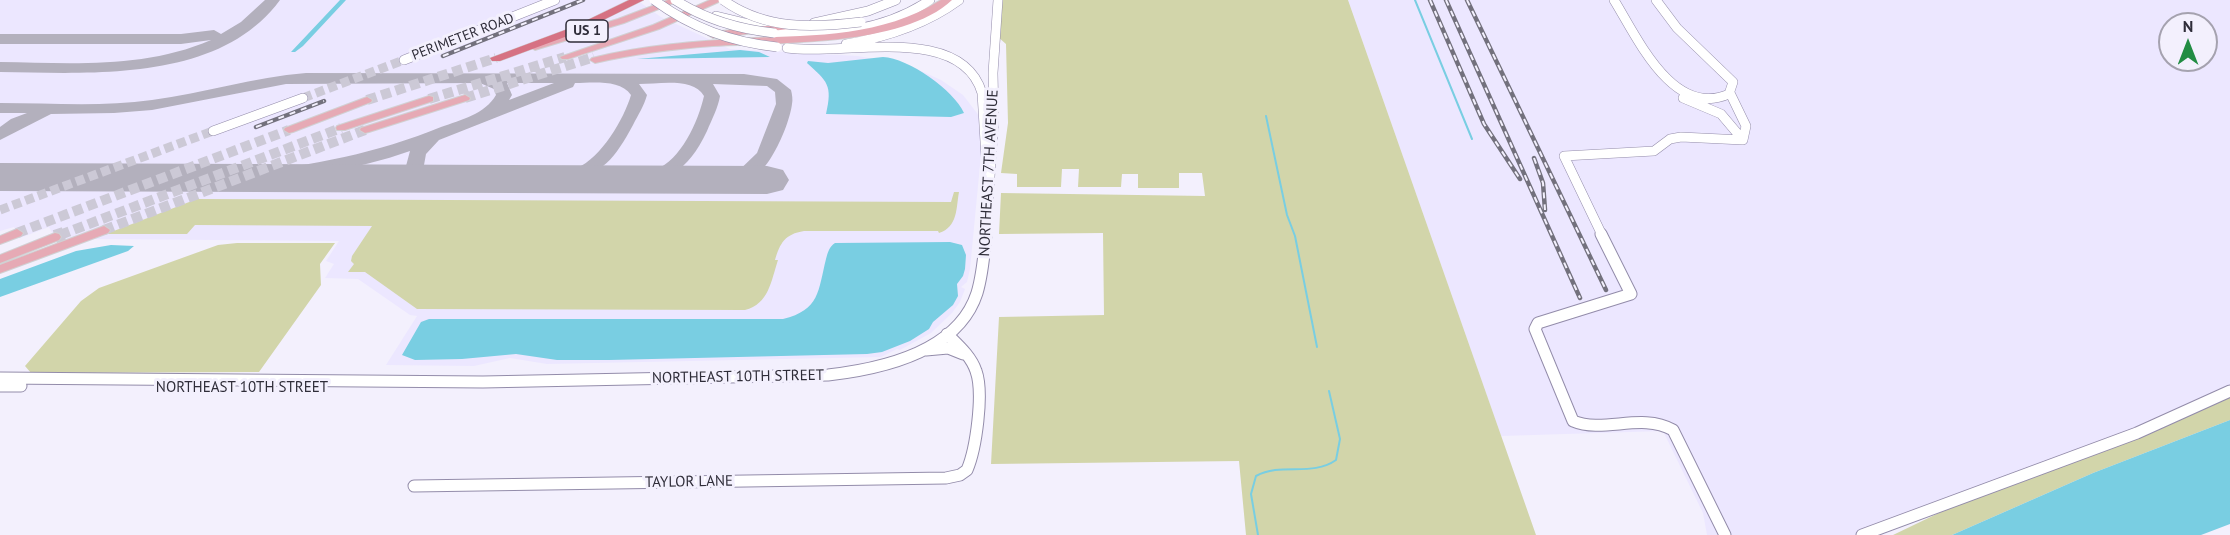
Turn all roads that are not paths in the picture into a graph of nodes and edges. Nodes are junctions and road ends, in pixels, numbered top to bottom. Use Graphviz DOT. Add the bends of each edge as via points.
graph roads {
  1 [pos="555,0"];
  2 [pos="638,0"];
  3 [pos="654,0"];
  4 [pos="675,0"];
  5 [pos="684,0"];
  6 [pos="718,0"];
  7 [pos="723,0"];
  8 [pos="896,0"];
  9 [pos="929,0"];
  10 [pos="947,0"];
  11 [pos="959,0"];
  12 [pos="998,0"];
  13 [pos="1614,0"];
  14 [pos="1656,0"];
  15 [pos="823,21"];
  16 [pos="788,48"];
  17 [pos="565,57"];
  18 [pos="496,58"];
  19 [pos="404,60"];
  20 [pos="1669,82"];
  21 [pos="1730,93"];
  22 [pos="303,98"];
  23 [pos="465,98"];
  24 [pos="429,99"];
  25 [pos="368,100"];
  26 [pos="341,128"];
  27 [pos="289,130"];
  28 [pos="365,130"];
  29 [pos="213,131"];
  30 [pos="1743,140"];
  31 [pos="989,185"];
  32 [pos="104,230"];
  33 [pos="17,233"];
  34 [pos="54,237"];
  35 [pos="0,240"];
  36 [pos="0,258"];
  37 [pos="0,268"];
  38 [pos="947,334"];
  39 [pos="920,351"];
  40 [pos="968,356"];
  41 [pos="0,378"];
  42 [pos="261,382"];
  43 [pos="483,382"];
  44 [pos="70,383"];
  45 [pos="0,386"];
  46 [pos="239,388"];
  47 [pos="2230,391"];
  48 [pos="414,486"];
  49 [pos="1725,535"];
  50 [pos="1862,535"];
  1 -- 19 [label="street, PERIMETER ROAD"];
  2 -- 18 [label="highway" via="577,29"];
  3 -- 16 [label="street, bridge" via="682,21 711,34 743,43"];
  4 -- 9 [label="street, bridge" via="713,21 740,29 822,34 864,28 909,14"];
  4 -- 18 [label="main road, US 1" via="621,21"];
  5 -- 15 [label="street" via="710,14 735,21"];
  6 -- 17 [label="main road, US 1" via="656,27"];
  7 -- 9 [label="street, bridge" via="751,16 782,24 821,26 861,22"];
  8 -- 15 [label="street"];
  10 -- 15 [label="main road" via="910,20 859,34 674,46 595,58 674,40"];
  11 -- 16 [label="street" via="931,18 889,35 838,45"];
  12 -- 31 [label="street, NORTHEAST 7TH AVENUE"];
  13 -- 20 [label="street"];
  14 -- 21 [label="street" via="1677,28 1733,82"];
  16 -- 31 [label="street" via="912,48 941,53 964,64 977,77 981,89 984,162"];
  20 -- 21 [label="street" via="1701,98"];
  20 -- 30 [label="street" via="1683,98 1721,114"];
  21 -- 30 [label="street" via="1746,126"];
  22 -- 29 [label="street"];
  23 -- 28 [label="main road"];
  24 -- 26 [label="main road"];
  25 -- 27 [label="main road"];
  30 -- 49 [label="street" via="1683,137 1672,138 1662,149 1654,151 1564,156 1631,294 1538,323 1535,329 1573,421 1583,425 1656,423 1669,427"];
  31 -- 38 [label="street, NORTHEAST 7TH AVENUE" via="982,280 970,308"];
  32 -- 37 [label="main road"];
  33 -- 35 [label="main road"];
  34 -- 36 [label="main road"];
  38 -- 39 [label="street, NORTHEAST 10TH STREET"];
  38 -- 40 [label="street"];
  39 -- 40 [label="street" via="948,348"];
  39 -- 43 [label="street, NORTHEAST 10TH STREET" via="890,365 852,374"];
  40 -- 48 [label="street, TAYLOR LANE" via="978,376 974,449 969,468 963,474 946,478"];
  41 -- 44 [label="street, NORTHEAST 10TH STREET"];
  42 -- 43 [label="street, NORTHEAST 10TH STREET"];
  42 -- 44 [label="street, NORTHEAST 10TH STREET"];
  42 -- 46 [label="street"];
  43 -- 46 [label="street, NORTHEAST 10TH STREET"];
  44 -- 45 [label="street, NORTHEAST 10TH STREET"];
  44 -- 46 [label="street, NORTHEAST 10TH STREET"];
  47 -- 50 [label="street" via="2137,434"];
}
